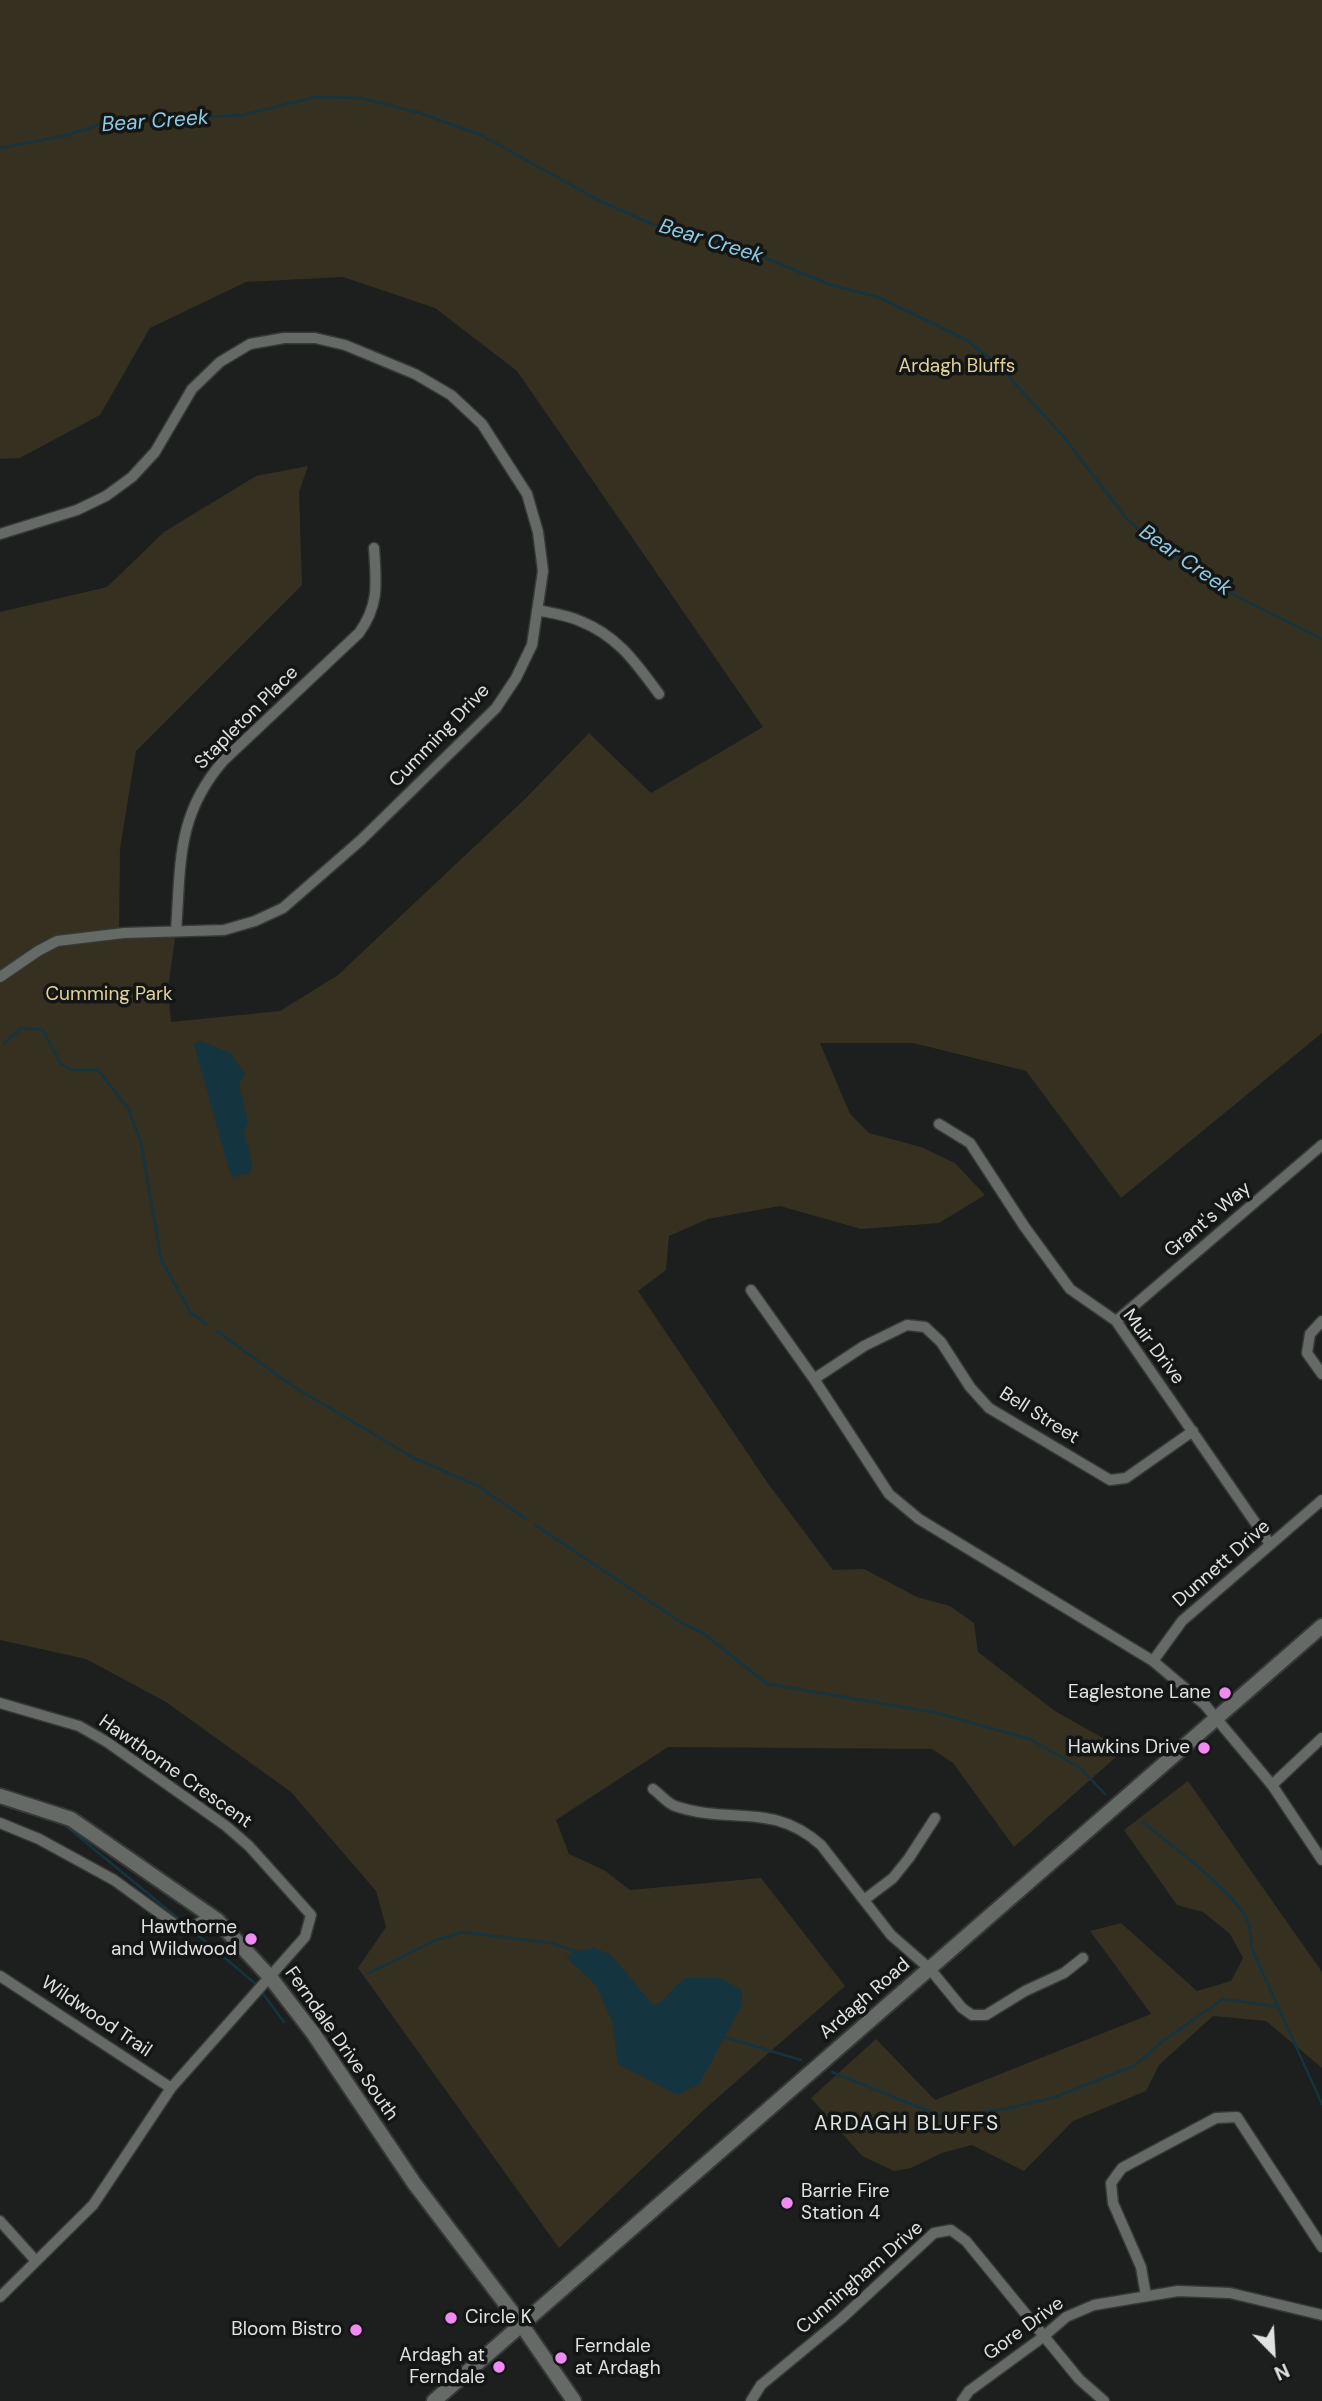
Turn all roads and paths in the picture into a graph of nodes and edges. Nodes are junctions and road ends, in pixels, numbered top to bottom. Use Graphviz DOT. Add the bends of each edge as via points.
graph roads {
  1 [pos="0,534"];
  2 [pos="374,548"];
  3 [pos="537,610"];
  4 [pos="659,694"];
  5 [pos="176,931"];
  6 [pos="0,977"];
  7 [pos="940,1124"];
  8 [pos="1322,1145"];
  9 [pos="751,1290"];
  10 [pos="1116,1321"];
  11 [pos="1322,1321"];
  12 [pos="1322,1374"];
  13 [pos="814,1379"];
  14 [pos="1193,1431"];
  15 [pos="1322,1500"];
  16 [pos="1270,1544"];
  17 [pos="1322,1626"];
  18 [pos="1153,1661"];
  19 [pos="0,1703"];
  20 [pos="1217,1718"];
  21 [pos="1322,1738"];
  22 [pos="1272,1785"];
  23 [pos="653,1788"];
  24 [pos="0,1796"];
  25 [pos="935,1818"];
  26 [pos="0,1823"];
  27 [pos="1322,1860"];
  28 [pos="864,1900"];
  29 [pos="210,1915"];
  30 [pos="1083,1958"];
  31 [pos="930,1969"];
  32 [pos="0,1976"];
  33 [pos="270,1977"];
  34 [pos="171,2088"];
  35 [pos="0,2221"];
  36 [pos="1322,2247"];
  37 [pos="36,2261"];
  38 [pos="1146,2296"];
  39 [pos="0,2297"];
  40 [pos="1322,2315"];
  41 [pos="521,2324"];
  42 [pos="1043,2337"];
  43 [pos="434,2401"];
  44 [pos="574,2401"];
  45 [pos="751,2401"];
  46 [pos="962,2401"];
  47 [pos="1104,2401"];
  1 -- 3 [label="street, Cumming Drive" via="78,510 132,477 155,452 192,388 220,362 250,344 315,338 345,345 415,374 451,395 482,424 527,494 543,571"];
  2 -- 5 [label="street, Stapleton Place" via="376,593 368,621 224,760 197,798 183,842"];
  3 -- 4 [label="street" via="603,632 626,650"];
  3 -- 5 [label="street, Cumming Drive" via="532,645 496,708 361,840 283,908 224,930"];
  5 -- 6 [label="street, Cumming Drive" via="57,942"];
  7 -- 10 [label="street, Muir Drive" via="970,1143 1070,1289"];
  8 -- 10 [label="street, Grant's Way"];
  9 -- 13 [label="street"];
  10 -- 14 [label="street, Muir Drive"];
  11 -- 12 [label="street" via="1310,1334 1307,1353"];
  13 -- 14 [label="street, Bell Street" via="907,1325 925,1327 989,1408 1110,1480 1126,1478"];
  13 -- 18 [label="street" via="889,1494 919,1519"];
  14 -- 16 [label="street, Muir Drive"];
  15 -- 16 [label="street, Dunnett Drive"];
  16 -- 18 [label="street, Dunnett Drive" via="1182,1620"];
  17 -- 20 [label="street, Ardagh Road"];
  18 -- 20 [label="street"];
  19 -- 33 [label="street, Hawthorne Crescent" via="79,1726 107,1742 249,1846 311,1915 304,1937"];
  20 -- 22 [label="street"];
  20 -- 31 [label="street, Ardagh Road"];
  21 -- 22 [label="street"];
  22 -- 27 [label="street"];
  23 -- 28 [label="street" via="672,1805 770,1817 796,1826 821,1845"];
  24 -- 29 [label="street, Ferndale Drive South" via="71,1819"];
  25 -- 28 [label="street" via="893,1878"];
  26 -- 29 [label="street" via="114,1880 180,1928 193,1927"];
  28 -- 31 [label="street" via="891,1935"];
  29 -- 33 [label="street, Ferndale Drive South"];
  30 -- 31 [label="street" via="1064,1973 979,2016 967,2013"];
  31 -- 41 [label="street, Ardagh Road"];
  32 -- 34 [label="street, Wildwood Trail"];
  33 -- 34 [label="street"];
  33 -- 41 [label="street, Ferndale Drive South" via="414,2183"];
  34 -- 37 [label="street" via="93,2205"];
  35 -- 37 [label="street"];
  36 -- 38 [label="street" via="1237,2117 1216,2118 1122,2168 1111,2183 1113,2203 1142,2267"];
  37 -- 39 [label="street"];
  38 -- 40 [label="street, Gore Drive" via="1178,2291 1230,2293"];
  38 -- 42 [label="street, Gore Drive" via="1094,2305 1066,2317"];
  41 -- 43 [label="street, Ardagh Road"];
  41 -- 44 [label="street, Ferndale Drive South"];
  42 -- 45 [label="street, Cunningham Drive" via="966,2241 951,2230 934,2233 761,2385"];
  42 -- 46 [label="street, Gore Drive" via="969,2391"];
  42 -- 47 [label="street, Cunningham Drive"];
}
